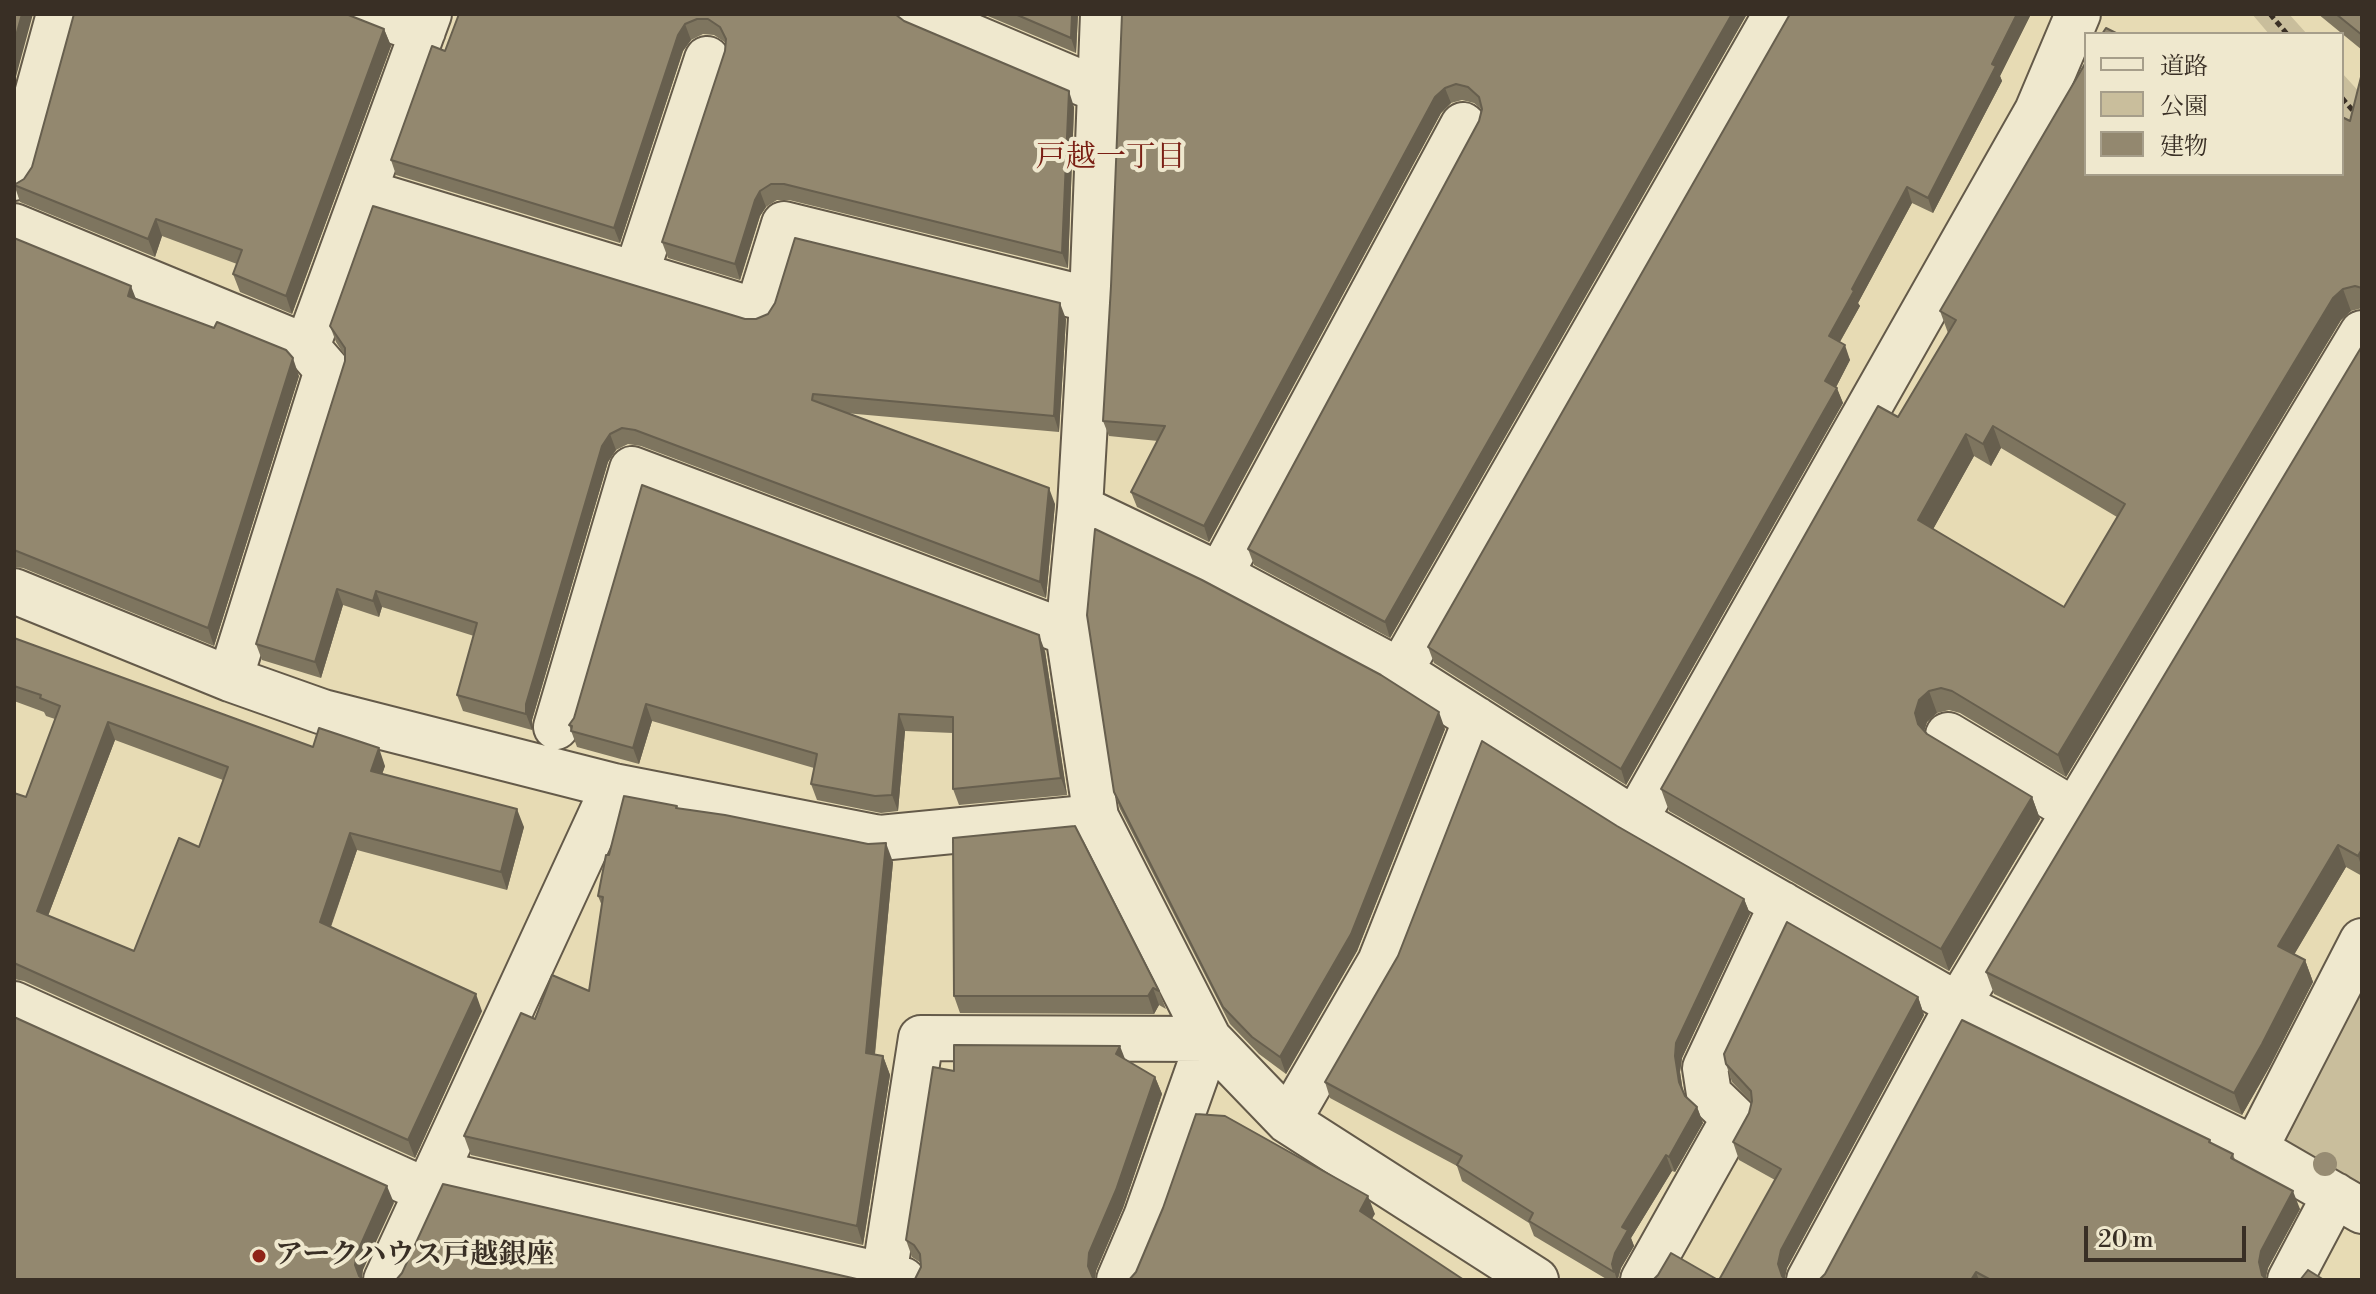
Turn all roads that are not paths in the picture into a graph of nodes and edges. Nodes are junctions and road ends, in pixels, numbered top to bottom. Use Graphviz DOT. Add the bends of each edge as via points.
graph roads {
  1 [pos="59,14"];
  2 [pos="374,14"];
  3 [pos="919,14"];
  4 [pos="1103,14"];
  5 [pos="1776,14"];
  6 [pos="2078,14"];
  7 [pos="426,22"];
  8 [pos="707,59"];
  9 [pos="1101,91"];
  10 [pos="1463,125"];
  11 [pos="14,178"];
  12 [pos="365,192"];
  13 [pos="14,226"];
  14 [pos="636,274"];
  15 [pos="1092,300"];
  16 [pos="2362,333"];
  17 [pos="307,347"];
  18 [pos="1080,508"];
  19 [pos="1220,575"];
  20 [pos="14,591"];
  21 [pos="1068,633"];
  22 [pos="1400,671"];
  23 [pos="230,679"];
  24 [pos="1476,719"];
  25 [pos="556,727"];
  26 [pos="1948,735"];
  27 [pos="614,786"];
  28 [pos="2075,811"];
  29 [pos="1096,817"];
  30 [pos="1635,820"];
  31 [pos="1782,904"];
  32 [pos="2362,941"];
  33 [pos="14,1004"];
  34 [pos="1958,1005"];
  35 [pos="1209,1039"];
  36 [pos="1288,1121"];
  37 [pos="2255,1149"];
  38 [pos="431,1182"];
  39 [pos="2349,1203"];
  40 [pos="893,1278"];
  41 [pos="386,1280"];
  42 [pos="1119,1280"];
  43 [pos="1536,1280"];
  44 [pos="1643,1280"];
  45 [pos="1809,1280"];
  46 [pos="2290,1280"];
  1 -- 11 [label="street"];
  2 -- 7 [label="street"];
  3 -- 9 [label="street"];
  4 -- 9 [label="street"];
  5 -- 22 [label="street"];
  6 -- 30 [label="street" via="2037,111"];
  7 -- 12 [label="street"];
  8 -- 14 [label="street"];
  9 -- 15 [label="street"];
  10 -- 19 [label="street"];
  12 -- 14 [label="street"];
  12 -- 17 [label="street"];
  13 -- 17 [label="street"];
  14 -- 15 [label="street" via="757,311 784,224"];
  15 -- 18 [label="street"];
  16 -- 28 [label="street"];
  17 -- 23 [label="street" via="327,370"];
  18 -- 19 [label="street"];
  18 -- 21 [label="street"];
  19 -- 22 [label="street"];
  20 -- 23 [label="street"];
  21 -- 25 [label="street" via="632,469"];
  21 -- 29 [label="street"];
  22 -- 24 [label="street"];
  23 -- 27 [label="street" via="323,712"];
  24 -- 30 [label="street"];
  24 -- 36 [label="street" via="1380,962"];
  26 -- 28 [label="street"];
  27 -- 29 [label="street" via="880,838"];
  27 -- 38 [label="street"];
  28 -- 34 [label="street"];
  29 -- 35 [label="street"];
  30 -- 31 [label="street"];
  31 -- 34 [label="street"];
  31 -- 44 [label="street" via="1705,1068 1709,1094 1734,1118"];
  32 -- 37 [label="street"];
  33 -- 38 [label="street"];
  34 -- 37 [label="street"];
  34 -- 45 [label="street"];
  35 -- 36 [label="street"];
  35 -- 40 [label="street" via="921,1038"];
  35 -- 42 [label="street"];
  36 -- 43 [label="street"];
  37 -- 39 [label="street"];
  38 -- 40 [label="street"];
  38 -- 41 [label="street"];
  39 -- 46 [label="street"];
}
